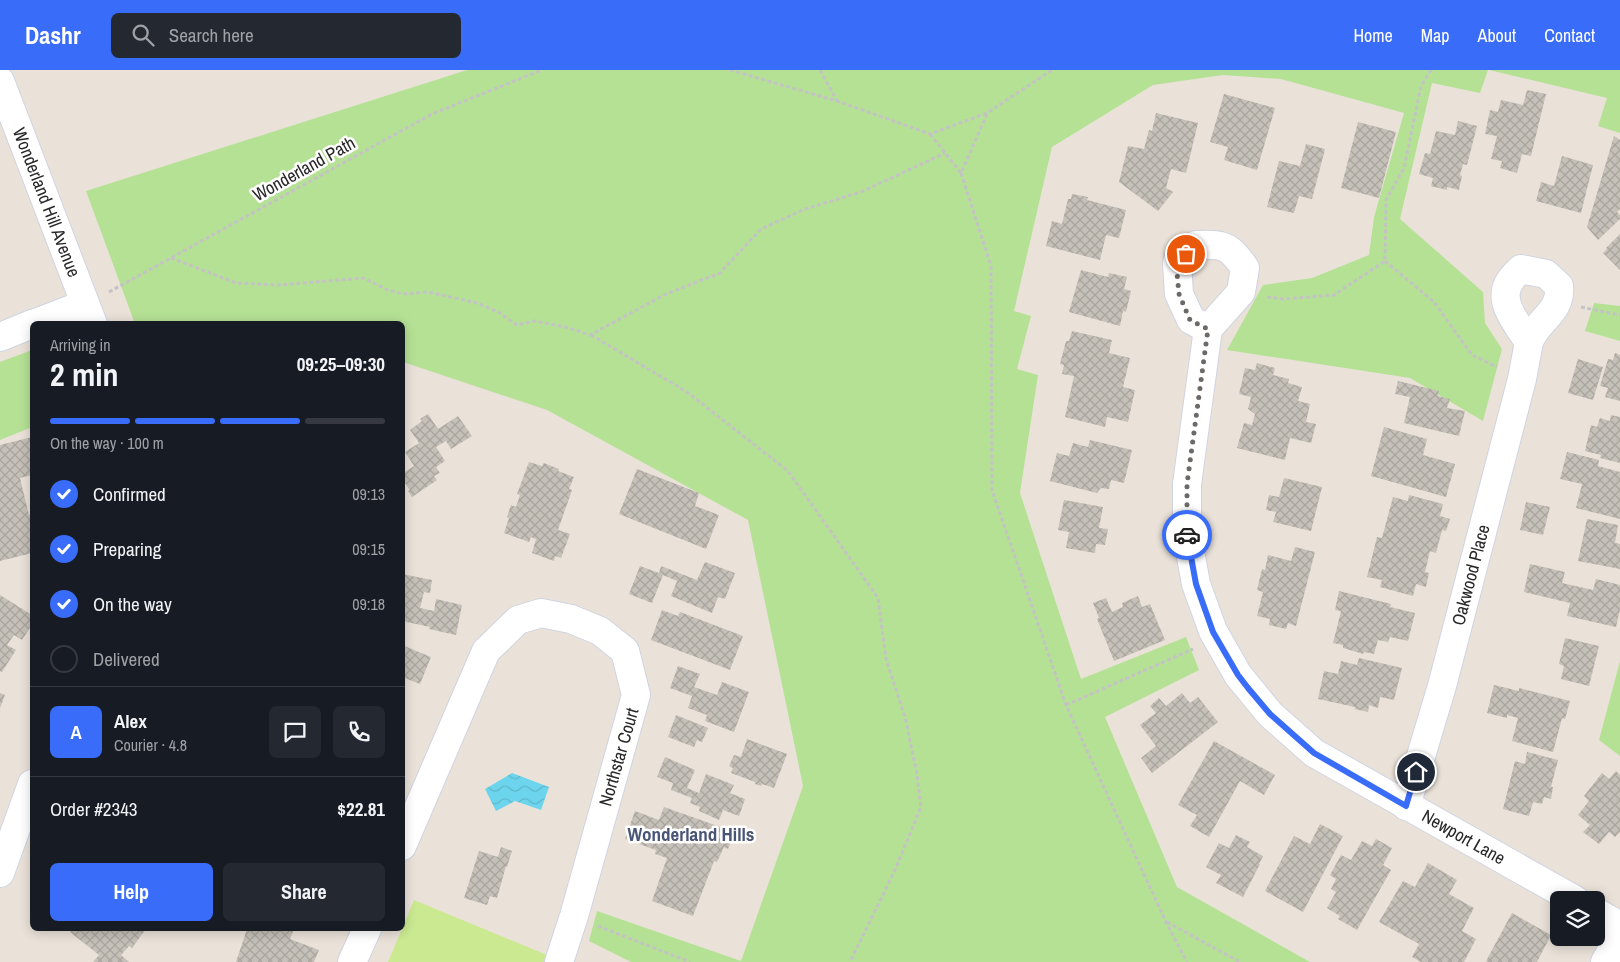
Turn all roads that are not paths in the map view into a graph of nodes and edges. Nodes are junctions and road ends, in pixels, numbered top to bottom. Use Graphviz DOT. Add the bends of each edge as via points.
graph roads {
  1 [pos="1,84"];
  2 [pos="89,314"];
  3 [pos="50,321"];
  4 [pos="30,325"];
  5 [pos="1208,329"];
  6 [pos="0,337"];
  7 [pos="1529,342"];
  8 [pos="30,790"];
  9 [pos="1406,806"];
  10 [pos="405,839"];
  11 [pos="0,872"];
  12 [pos="1559,891"];
  13 [pos="1605,917"];
  14 [pos="1620,926"];
  15 [pos="366,931"];
  16 [pos="1620,936"];
  17 [pos="352,962"];
  18 [pos="558,962"];
  19 [pos="1605,962"];
  1 -- 2 [label="street, Wonderland Hill Avenue"];
  2 -- 3 [label="street"];
  4 -- 6 [label="street"];
  5 -- 5 [label="street" via="1241,292 1245,268 1234,253 1219,244 1196,245 1176,263 1179,294 1190,320"];
  5 -- 9 [label="street, Newport Lane" via="1187,484 1187,534 1196,584 1213,632 1238,675 1270,714 1314,753"];
  7 -- 7 [label="street, Oakwood Place" via="1556,306 1560,295 1559,286 1546,274 1521,269 1508,282 1505,295 1508,310"];
  7 -- 9 [label="street, Oakwood Place" via="1442,686"];
  8 -- 11 [label="street"];
  9 -- 12 [label="street, Newport Lane"];
  10 -- 18 [label="street, Northstar Court" via="486,651 518,620 541,613 571,619 600,631 625,651 636,695"];
  13 -- 14 [label="street"];
  15 -- 17 [label="street"];
  16 -- 19 [label="street"];
}
